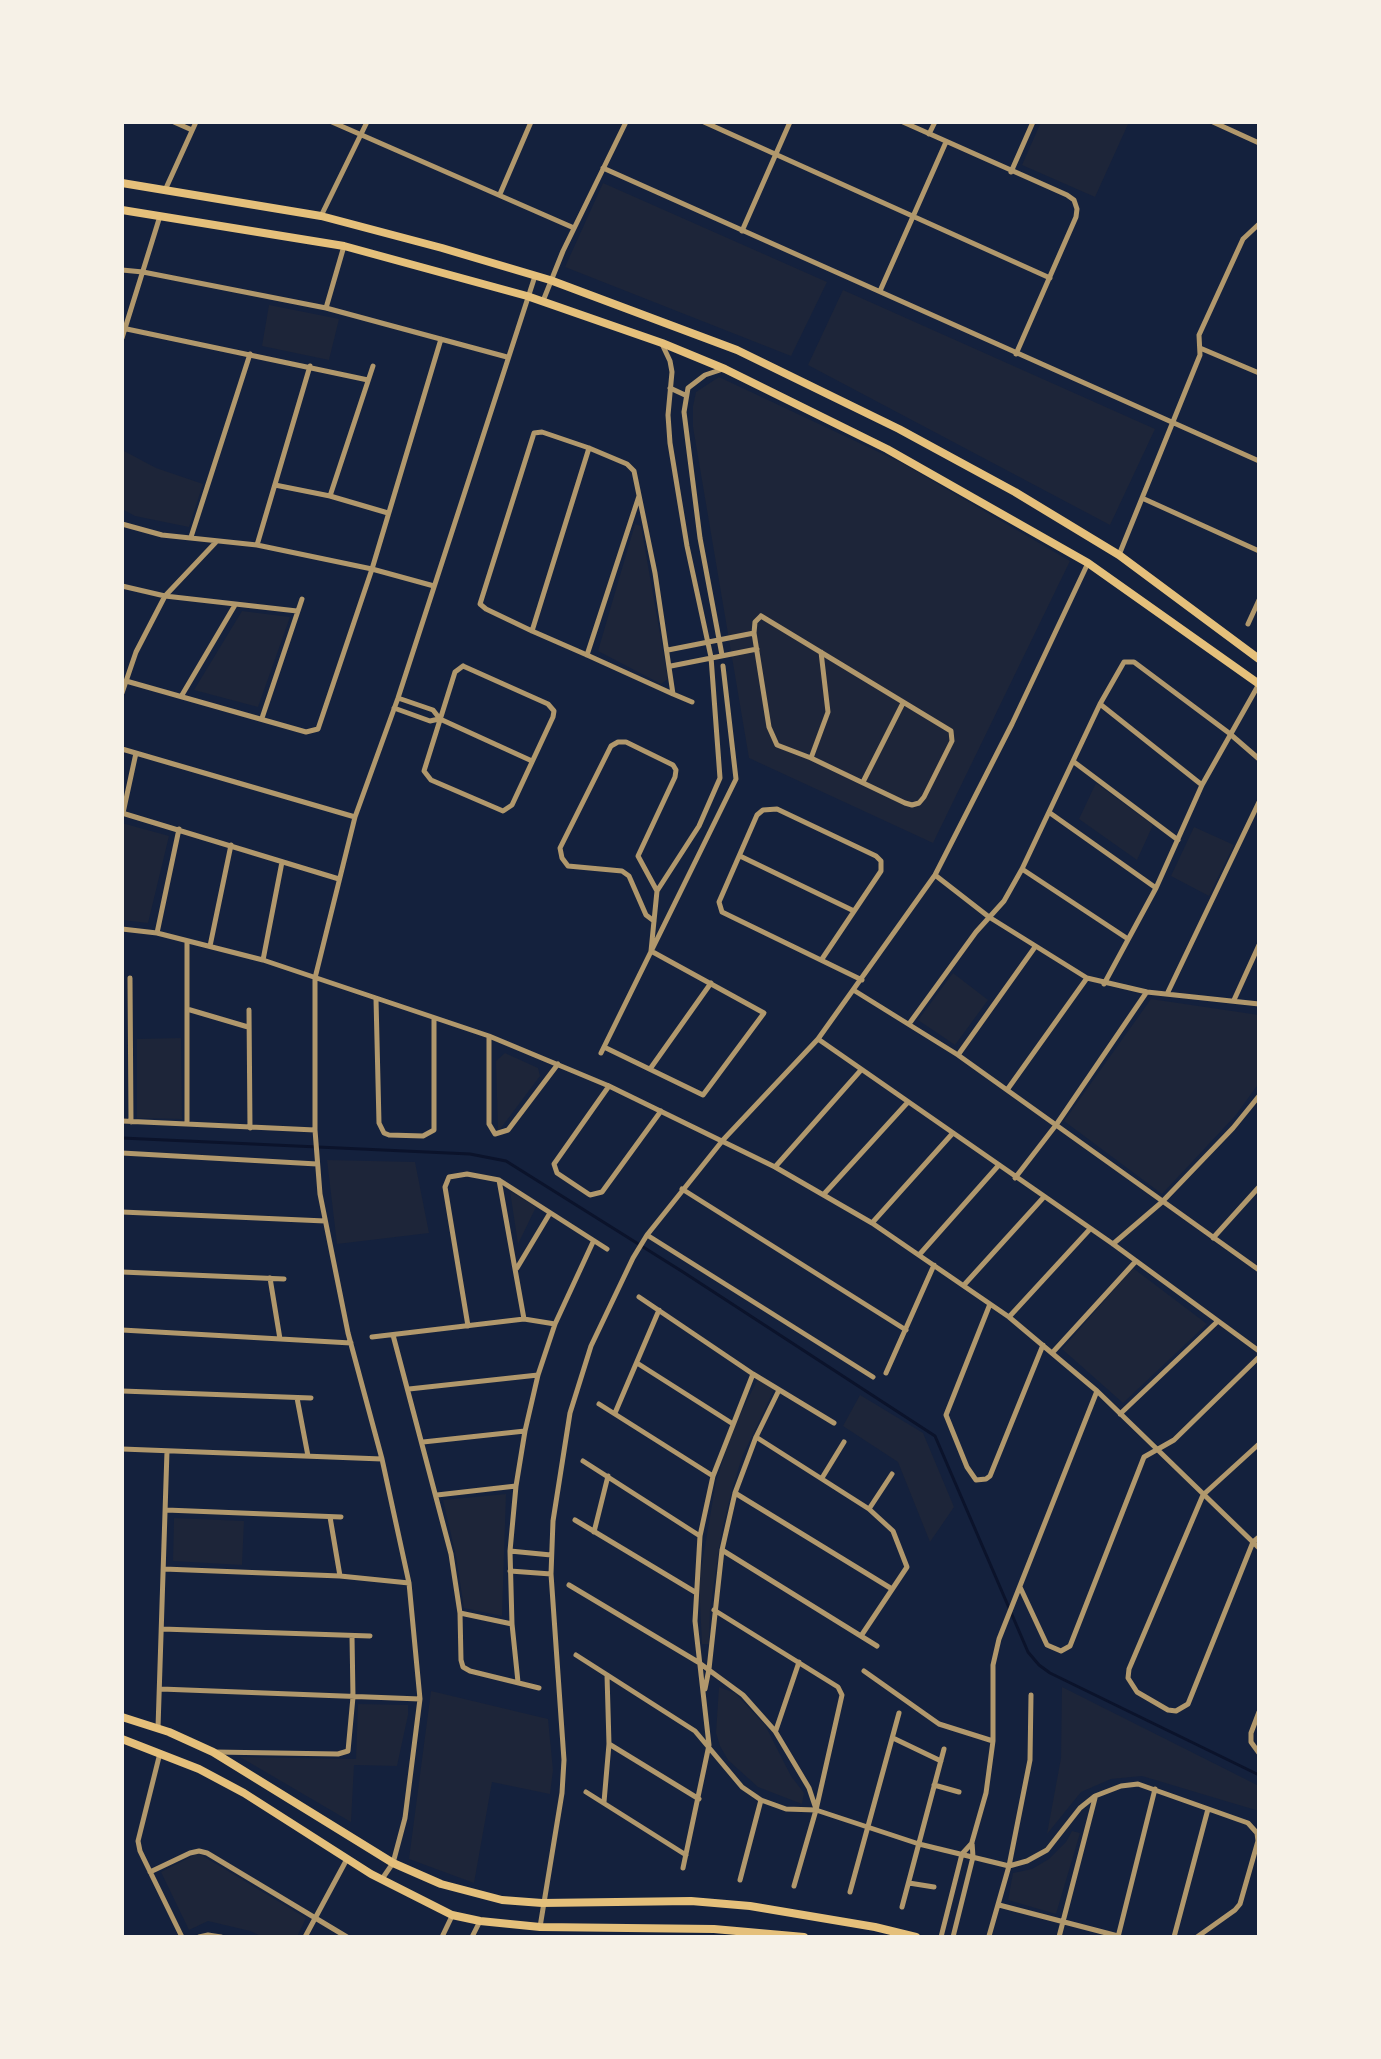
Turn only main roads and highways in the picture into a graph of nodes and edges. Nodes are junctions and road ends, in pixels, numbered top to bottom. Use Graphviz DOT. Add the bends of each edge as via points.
graph roads {
  1 [pos="122,183"];
  2 [pos="122,210"];
  3 [pos="1259,659"];
  4 [pos="1259,684"];
  5 [pos="122,1717"];
  6 [pos="122,1739"];
  7 [pos="636,1933"];
  8 [pos="755,1934"];
  9 [pos="804,1937"];
  10 [pos="916,1937"];
  1 -- 3 [label="main road" via="321,216 442,248 550,280 737,350 1015,492 1119,555"];
  2 -- 4 [label="main road" via="344,246 527,296 725,369 887,449 1088,563"];
  5 -- 10 [label="main road" via="213,1752 393,1863 441,1884 502,1900 542,1903 691,1901 750,1906"];
  6 -- 7 [label="main road" via="199,1769 452,1915"];
  7 -- 8 [label="main road"];
  8 -- 9 [label="main road"];
}
